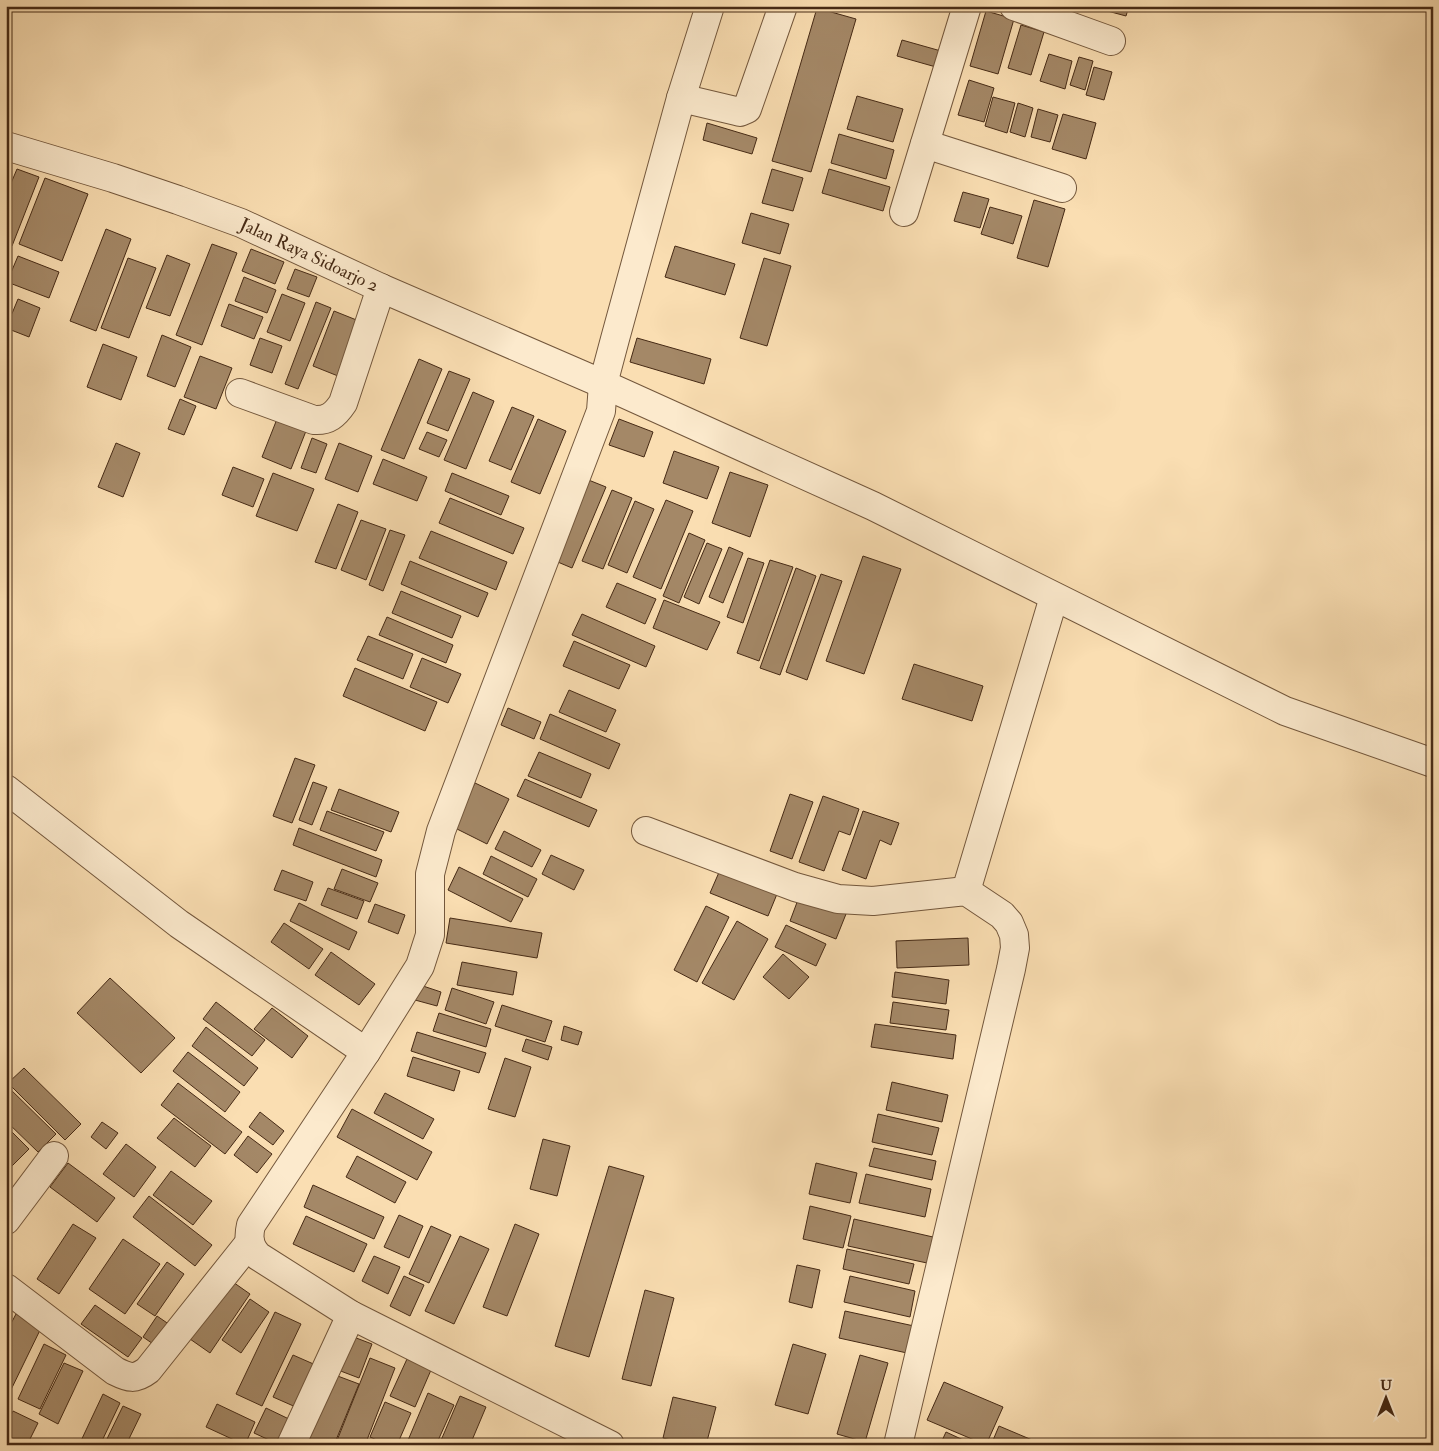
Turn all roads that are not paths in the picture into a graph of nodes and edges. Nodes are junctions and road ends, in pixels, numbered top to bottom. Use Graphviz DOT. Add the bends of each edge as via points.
graph roads {
  1 [pos="710,6"];
  2 [pos="782,6"];
  3 [pos="968,6"];
  4 [pos="1014,6"];
  5 [pos="1111,41"];
  6 [pos="680,98"];
  7 [pos="925,144"];
  8 [pos="6,146"];
  9 [pos="1062,188"];
  10 [pos="904,212"];
  11 [pos="381,288"];
  12 [pos="604,384"];
  13 [pos="240,392"];
  14 [pos="1054,597"];
  15 [pos="1433,763"];
  16 [pos="6,789"];
  17 [pos="646,831"];
  18 [pos="966,891"];
  19 [pos="366,1052"];
  20 [pos="54,1156"];
  21 [pos="6,1220"];
  22 [pos="250,1242"];
  23 [pos="6,1288"];
  24 [pos="352,1315"];
  25 [pos="291,1445"];
  26 [pos="610,1445"];
  27 [pos="898,1445"];
  1 -- 6 [label="street"];
  2 -- 6 [label="street" via="747,109 740,112"];
  3 -- 7 [label="street"];
  4 -- 5 [label="street"];
  6 -- 12 [label="street"];
  7 -- 9 [label="street"];
  7 -- 10 [label="street"];
  8 -- 11 [label="street, Jalan Raya Sidoarjo 2" via="113,178 241,223"];
  11 -- 12 [label="street, Jalan Raya Sidoarjo 2"];
  11 -- 13 [label="street" via="343,403 331,417 323,421 314,420"];
  12 -- 14 [label="street, Jalan Raya Sidoarjo 2" via="873,506"];
  12 -- 19 [label="street" via="601,411 441,831 430,874 430,935 420,966"];
  14 -- 15 [label="street, Jalan Raya Sidoarjo 2" via="1285,712"];
  14 -- 18 [label="street"];
  16 -- 19 [label="street" via="179,924"];
  17 -- 18 [label="street" via="795,887 838,899 873,901"];
  18 -- 27 [label="street" via="1009,923 1015,948"];
  19 -- 22 [label="street" via="251,1225"];
  20 -- 21 [label="street"];
  22 -- 23 [label="street" via="140,1377 132,1378 115,1371"];
  22 -- 24 [label="street" via="258,1256"];
  24 -- 25 [label="street"];
  24 -- 26 [label="street"];
}
